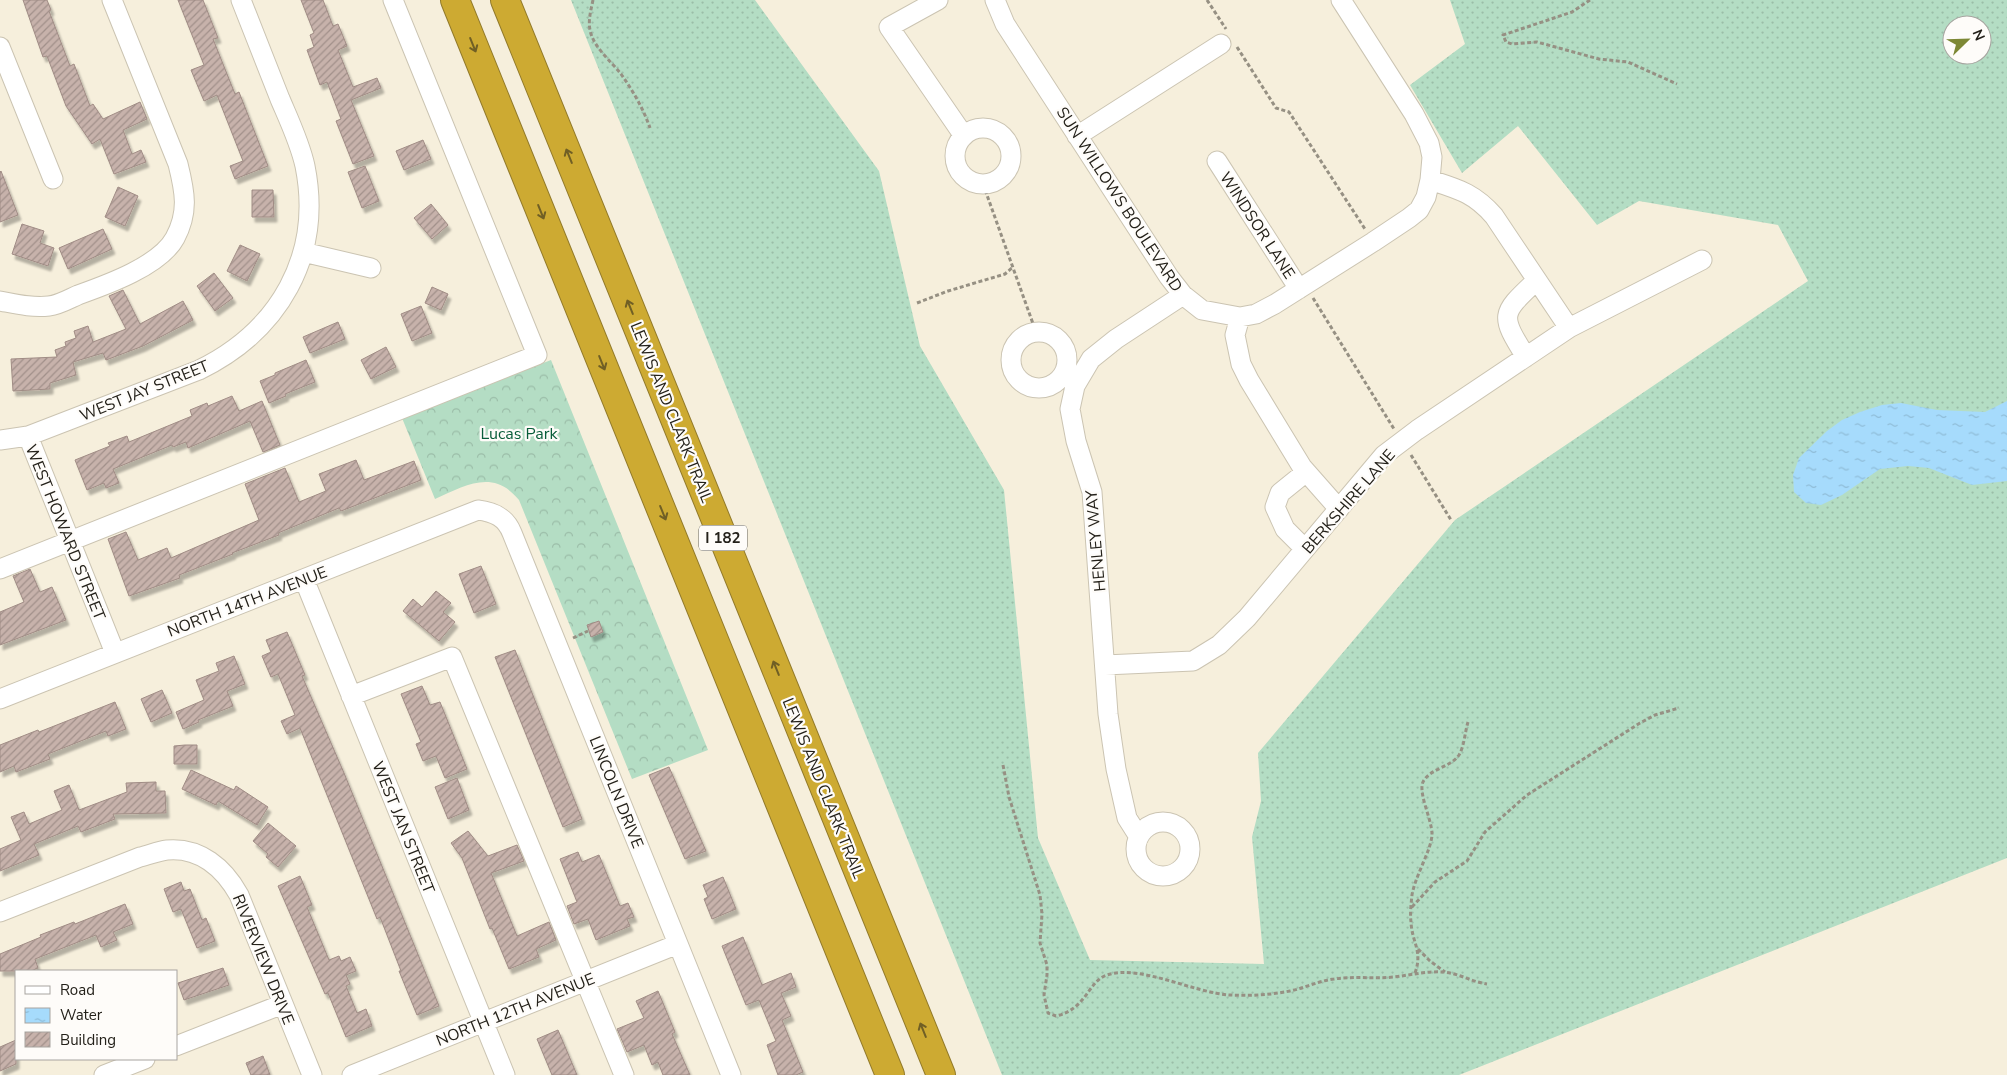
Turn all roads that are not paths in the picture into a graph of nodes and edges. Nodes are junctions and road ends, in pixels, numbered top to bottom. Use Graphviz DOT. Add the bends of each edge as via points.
graph roads {
  1 [pos="112,0"];
  2 [pos="241,0"];
  3 [pos="393,0"];
  4 [pos="455,0"];
  5 [pos="505,0"];
  6 [pos="938,0"];
  7 [pos="995,0"];
  8 [pos="1341,0"];
  9 [pos="1228,40"];
  10 [pos="0,47"];
  11 [pos="964,136"];
  12 [pos="1077,136"];
  13 [pos="1217,161"];
  14 [pos="53,179"];
  15 [pos="1430,180"];
  16 [pos="303,252"];
  17 [pos="1702,260"];
  18 [pos="371,268"];
  19 [pos="1537,280"];
  20 [pos="1302,287"];
  21 [pos="1183,295"];
  22 [pos="0,300"];
  23 [pos="1240,316"];
  24 [pos="1569,328"];
  25 [pos="1526,357"];
  26 [pos="1073,371"];
  27 [pos="28,436"];
  28 [pos="0,440"];
  29 [pos="1306,472"];
  30 [pos="1340,509"];
  31 [pos="496,514"];
  32 [pos="70,540"];
  33 [pos="1305,549"];
  34 [pos="0,569"];
  35 [pos="304,579"];
  36 [pos="115,653"];
  37 [pos="1105,665"];
  38 [pos="351,696"];
  39 [pos="0,699"];
  40 [pos="1139,837"];
  41 [pos="0,912"];
  42 [pos="678,944"];
  43 [pos="585,982"];
  44 [pos="283,1004"];
  45 [pos="483,1022"];
  46 [pos="178,1045"];
  47 [pos="143,1060"];
  48 [pos="106,1075"];
  49 [pos="312,1075"];
  50 [pos="352,1075"];
  51 [pos="505,1075"];
  52 [pos="624,1075"];
  53 [pos="732,1075"];
  54 [pos="890,1075"];
  55 [pos="941,1075"];
  1 -- 22 [label="street" via="178,164 185,192 184,216 174,240 154,261 123,278 50,306 23,306"];
  2 -- 16 [label="street, WEST JAY STREET" via="304,164 309,210"];
  3 -- 32 [label="street" via="537,355"];
  4 -- 54 [label="highway, I 182, one-way"];
  55 -- 5 [label="highway, LEWIS AND CLARK TRAIL / I 182, one-way"];
  6 -- 11 [label="street" via="889,27"];
  7 -- 12 [label="street, SUN WILLOWS BOULEVARD" via="1005,24"];
  8 -- 15 [label="street, SUN WILLOWS BOULEVARD" via="1423,129 1432,157"];
  9 -- 12 [label="street"];
  10 -- 14 [label="street"];
  11 -- 11 [label="street" via="980,128 997,132 1009,146 1011,155 1006,172 992,183 973,183 965,178 959,171 955,152"];
  12 -- 21 [label="street, SUN WILLOWS BOULEVARD"];
  13 -- 20 [label="street, WINDSOR LANE"];
  15 -- 19 [label="street" via="1469,193 1482,202"];
  15 -- 20 [label="street, SUN WILLOWS BOULEVARD" via="1419,210"];
  16 -- 18 [label="street"];
  16 -- 27 [label="street, WEST JAY STREET" via="280,303 238,348 199,370"];
  17 -- 24 [label="street, BERKSHIRE LANE"];
  19 -- 24 [label="street"];
  19 -- 25 [label="street" via="1511,304 1506,318"];
  20 -- 23 [label="street, SUN WILLOWS BOULEVARD" via="1256,314"];
  21 -- 23 [label="street, SUN WILLOWS BOULEVARD" via="1202,310"];
  21 -- 26 [label="street, HENLEY WAY"];
  23 -- 29 [label="street" via="1235,335 1241,364"];
  24 -- 25 [label="street, BERKSHIRE LANE"];
  25 -- 30 [label="street, BERKSHIRE LANE" via="1384,455"];
  26 -- 26 [label="street" via="1065,349 1054,336 1036,332 1027,334 1014,347 1011,356 1015,374 1030,386 1048,386"];
  26 -- 37 [label="street, HENLEY WAY" via="1075,386 1070,409 1092,492"];
  27 -- 28 [label="street, WEST HOWARD STREET"];
  27 -- 32 [label="street, WEST HOWARD STREET"];
  29 -- 30 [label="street"];
  29 -- 33 [label="street" via="1280,493 1275,506 1285,529"];
  30 -- 33 [label="street, BERKSHIRE LANE"];
  31 -- 35 [label="street, NORTH 14TH AVENUE" via="478,510"];
  31 -- 42 [label="street, LINCOLN DRIVE" via="512,533"];
  32 -- 34 [label="street"];
  32 -- 36 [label="street, WEST HOWARD STREET"];
  33 -- 37 [label="street, BERKSHIRE LANE" via="1247,618 1206,654 1193,661"];
  35 -- 36 [label="street, NORTH 14TH AVENUE"];
  35 -- 38 [label="street, WEST JAN STREET"];
  36 -- 39 [label="street, NORTH 14TH AVENUE"];
  37 -- 40 [label="street, HENLEY WAY" via="1116,769 1127,818"];
  38 -- 43 [label="street" via="452,657"];
  38 -- 45 [label="street, WEST JAN STREET"];
  41 -- 44 [label="street, RIVERVIEW DRIVE" via="164,850 200,856 223,871 232,882"];
  42 -- 43 [label="street, NORTH 12TH AVENUE"];
  42 -- 53 [label="street, LINCOLN DRIVE"];
  43 -- 45 [label="street, NORTH 12TH AVENUE"];
  43 -- 52 [label="street"];
  44 -- 46 [label="street"];
  44 -- 49 [label="street, RIVERVIEW DRIVE"];
  45 -- 50 [label="street, NORTH 12TH AVENUE"];
  45 -- 51 [label="street, WEST JAN STREET"];
  47 -- 48 [label="street"];
}
